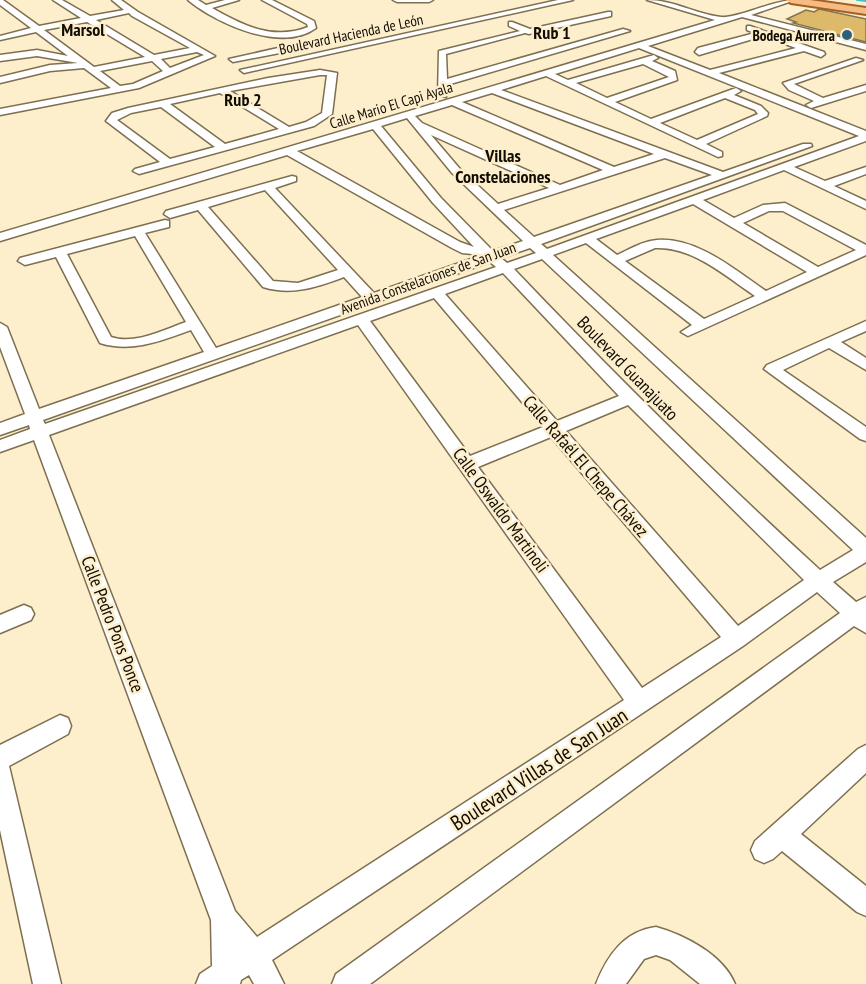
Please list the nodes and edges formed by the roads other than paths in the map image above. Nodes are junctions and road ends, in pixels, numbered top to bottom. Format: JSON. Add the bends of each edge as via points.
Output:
{"nodes":[{"id":1,"x":57,"y":0,"type":"edge"},
{"id":2,"x":116,"y":0,"type":"edge"},
{"id":3,"x":192,"y":0,"type":"edge"},
{"id":4,"x":235,"y":0,"type":"edge"},
{"id":5,"x":266,"y":0,"type":"edge"},
{"id":6,"x":397,"y":0,"type":"edge"},
{"id":7,"x":429,"y":0,"type":"edge"},
{"id":8,"x":529,"y":0,"type":"edge"},
{"id":9,"x":569,"y":0,"type":"edge"},
{"id":10,"x":651,"y":0,"type":"edge"},
{"id":11,"x":791,"y":0,"type":"edge"},
{"id":12,"x":829,"y":0,"type":"edge"},
{"id":13,"x":0,"y":1,"type":"edge"},
{"id":14,"x":555,"y":1,"type":"edge"},
{"id":15,"x":804,"y":1,"type":"edge"},
{"id":16,"x":866,"y":6,"type":"edge"},
{"id":17,"x":205,"y":7,"type":"junction"},
{"id":18,"x":130,"y":11,"type":"junction"},
{"id":19,"x":866,"y":11,"type":"edge"},
{"id":20,"x":608,"y":14,"type":"dead end"},
{"id":21,"x":742,"y":15,"type":"junction"},
{"id":22,"x":22,"y":17,"type":"junction"},
{"id":23,"x":494,"y":17,"type":"junction"},
{"id":24,"x":591,"y":18,"type":"junction"},
{"id":25,"x":11,"y":19,"type":"dead end"},
{"id":26,"x":87,"y":19,"type":"junction"},
{"id":27,"x":723,"y":20,"type":"junction"},
{"id":28,"x":408,"y":25,"type":"dead end"},
{"id":29,"x":750,"y":28,"type":"dead end"},
{"id":30,"x":387,"y":29,"type":"dead end"},
{"id":31,"x":38,"y":30,"type":"junction"},
{"id":32,"x":626,"y":32,"type":"junction"},
{"id":33,"x":363,"y":33,"type":"dead end"},
{"id":34,"x":764,"y":33,"type":"junction"},
{"id":35,"x":286,"y":36,"type":"junction"},
{"id":36,"x":0,"y":38,"type":"edge"},
{"id":37,"x":396,"y":38,"type":"junction"},
{"id":38,"x":642,"y":42,"type":"junction"},
{"id":39,"x":370,"y":43,"type":"junction"},
{"id":40,"x":866,"y":47,"type":"edge"},
{"id":41,"x":805,"y":48,"type":"junction"},
{"id":42,"x":198,"y":49,"type":"junction"},
{"id":43,"x":841,"y":53,"type":"dead end"},
{"id":44,"x":821,"y":54,"type":"dead end"},
{"id":45,"x":254,"y":55,"type":"junction"},
{"id":46,"x":664,"y":55,"type":"junction"},
{"id":47,"x":0,"y":58,"type":"edge"},
{"id":48,"x":152,"y":59,"type":"junction"},
{"id":49,"x":233,"y":59,"type":"dead end"},
{"id":50,"x":644,"y":61,"type":"junction"},
{"id":51,"x":862,"y":61,"type":"edge"},
{"id":52,"x":88,"y":65,"type":"junction"},
{"id":53,"x":267,"y":65,"type":"junction"},
{"id":54,"x":729,"y":68,"type":"junction"},
{"id":55,"x":244,"y":70,"type":"dead end"},
{"id":56,"x":168,"y":71,"type":"junction"},
{"id":57,"x":546,"y":73,"type":"junction"},
{"id":58,"x":710,"y":73,"type":"junction"},
{"id":59,"x":282,"y":78,"type":"junction"},
{"id":60,"x":0,"y":80,"type":"edge"},
{"id":61,"x":444,"y":83,"type":"junction"},
{"id":62,"x":567,"y":83,"type":"junction"},
{"id":63,"x":746,"y":87,"type":"junction"},
{"id":64,"x":866,"y":88,"type":"edge"},
{"id":65,"x":118,"y":89,"type":"junction"},
{"id":66,"x":493,"y":90,"type":"junction"},
{"id":67,"x":223,"y":91,"type":"junction"},
{"id":68,"x":443,"y":95,"type":"dead end"},
{"id":69,"x":726,"y":95,"type":"junction"},
{"id":70,"x":609,"y":101,"type":"junction"},
{"id":71,"x":822,"y":101,"type":"junction"},
{"id":72,"x":454,"y":102,"type":"junction"},
{"id":73,"x":162,"y":104,"type":"junction"},
{"id":74,"x":801,"y":109,"type":"junction"},
{"id":75,"x":0,"y":112,"type":"edge"},
{"id":76,"x":415,"y":121,"type":"junction"},
{"id":77,"x":652,"y":122,"type":"junction"},
{"id":78,"x":376,"y":126,"type":"junction"},
{"id":79,"x":287,"y":130,"type":"junction"},
{"id":80,"x":863,"y":132,"type":"edge"},
{"id":81,"x":698,"y":144,"type":"junction"},
{"id":82,"x":223,"y":148,"type":"junction"},
{"id":83,"x":290,"y":152,"type":"junction"},
{"id":84,"x":665,"y":154,"type":"junction"},
{"id":85,"x":718,"y":154,"type":"dead end"},
{"id":86,"x":168,"y":163,"type":"junction"},
{"id":87,"x":786,"y":167,"type":"junction"},
{"id":88,"x":612,"y":170,"type":"junction"},
{"id":89,"x":866,"y":170,"type":"edge"},
{"id":90,"x":139,"y":171,"type":"dead end"},
{"id":91,"x":721,"y":175,"type":"junction"},
{"id":92,"x":292,"y":179,"type":"dead end"},
{"id":93,"x":825,"y":185,"type":"junction"},
{"id":94,"x":268,"y":187,"type":"junction"},
{"id":95,"x":558,"y":188,"type":"junction"},
{"id":96,"x":693,"y":199,"type":"junction"},
{"id":97,"x":200,"y":205,"type":"junction"},
{"id":98,"x":866,"y":205,"type":"edge"},
{"id":99,"x":496,"y":209,"type":"junction"},
{"id":100,"x":734,"y":223,"type":"junction"},
{"id":101,"x":138,"y":231,"type":"junction"},
{"id":102,"x":0,"y":237,"type":"edge"},
{"id":103,"x":587,"y":238,"type":"junction"},
{"id":104,"x":538,"y":248,"type":"junction"},
{"id":105,"x":866,"y":250,"type":"edge"},
{"id":106,"x":60,"y":252,"type":"junction"},
{"id":107,"x":489,"y":255,"type":"junction"},
{"id":108,"x":616,"y":260,"type":"junction"},
{"id":109,"x":25,"y":261,"type":"dead end"},
{"id":110,"x":505,"y":268,"type":"junction"},
{"id":111,"x":347,"y":272,"type":"junction"},
{"id":112,"x":818,"y":273,"type":"junction"},
{"id":113,"x":436,"y":292,"type":"junction"},
{"id":114,"x":764,"y":296,"type":"junction"},
{"id":115,"x":372,"y":299,"type":"junction"},
{"id":116,"x":362,"y":319,"type":"junction"},
{"id":117,"x":195,"y":324,"type":"junction"},
{"id":118,"x":702,"y":325,"type":"junction"},
{"id":119,"x":866,"y":325,"type":"edge"},
{"id":120,"x":0,"y":327,"type":"edge"},
{"id":121,"x":688,"y":332,"type":"dead end"},
{"id":122,"x":831,"y":342,"type":"junction"},
{"id":123,"x":214,"y":356,"type":"junction"},
{"id":124,"x":866,"y":365,"type":"edge"},
{"id":125,"x":628,"y":399,"type":"junction"},
{"id":126,"x":37,"y":426,"type":"junction"},
{"id":127,"x":552,"y":428,"type":"junction"},
{"id":128,"x":0,"y":429,"type":"edge"},
{"id":129,"x":866,"y":435,"type":"edge"},
{"id":130,"x":0,"y":446,"type":"edge"},
{"id":131,"x":468,"y":464,"type":"junction"},
{"id":132,"x":866,"y":551,"type":"edge"},
{"id":133,"x":818,"y":581,"type":"junction"},
{"id":134,"x":24,"y":614,"type":"dead end"},
{"id":135,"x":862,"y":614,"type":"edge"},
{"id":136,"x":0,"y":624,"type":"edge"},
{"id":137,"x":736,"y":639,"type":"junction"},
{"id":138,"x":639,"y":703,"type":"junction"},
{"id":139,"x":60,"y":726,"type":"dead end"},
{"id":140,"x":866,"y":757,"type":"edge"},
{"id":141,"x":0,"y":758,"type":"edge"},
{"id":142,"x":0,"y":774,"type":"edge"},
{"id":143,"x":866,"y":903,"type":"edge"},
{"id":144,"x":225,"y":920,"type":"junction"},
{"id":145,"x":254,"y":956,"type":"junction"},
{"id":146,"x":221,"y":980,"type":"edge"},
{"id":147,"x":42,"y":982,"type":"edge"},
{"id":148,"x":270,"y":984,"type":"edge"},
{"id":149,"x":346,"y":984,"type":"edge"},
{"id":150,"x":610,"y":984,"type":"edge"},
{"id":151,"x":721,"y":984,"type":"edge"}],
"edges":[{"from":1,"to":26,"type":"street"},
{"from":2,"to":18,"type":"street"},
{"from":3,"to":17,"type":"street"},
{"from":4,"to":17,"type":"street"},
{"from":5,"to":35,"type":"street","via":[[313,26],[304,35]]},
{"from":6,"to":7,"type":"street"},
{"from":8,"to":28,"type":"street"},
{"from":9,"to":14,"type":"street","name":"Boulevard Hacienda de León"},
{"from":10,"to":27,"type":"street"},
{"from":11,"to":15,"type":"main road"},
{"from":11,"to":21,"type":"street","name":"Calle Mario El Capi Ayala"},
{"from":12,"to":16,"type":"main road"},
{"from":13,"to":22,"type":"street"},
{"from":14,"to":23,"type":"street","name":"Boulevard Hacienda de León"},
{"from":15,"to":19,"type":"main road"},
{"from":17,"to":35,"type":"street","via":[[264,35]]},
{"from":18,"to":26,"type":"street"},
{"from":18,"to":42,"type":"street"},
{"from":20,"to":24,"type":"street"},
{"from":21,"to":27,"type":"street","name":"Calle Mario El Capi Ayala"},
{"from":21,"to":40,"type":"street"},
{"from":22,"to":25,"type":"street"},
{"from":22,"to":31,"type":"street"},
{"from":23,"to":24,"type":"street","via":[[529,32]]},
{"from":23,"to":37,"type":"street","name":"Boulevard Hacienda de León"},
{"from":23,"to":61,"type":"street","via":[[521,33],[446,51],[441,56]]},
{"from":24,"to":32,"type":"street"},
{"from":26,"to":31,"type":"street"},
{"from":26,"to":48,"type":"street"},
{"from":27,"to":38,"type":"street","name":"Calle Mario El Capi Ayala"},
{"from":29,"to":34,"type":"street"},
{"from":30,"to":37,"type":"street"},
{"from":31,"to":36,"type":"street"},
{"from":31,"to":52,"type":"street"},
{"from":32,"to":38,"type":"street"},
{"from":32,"to":61,"type":"street"},
{"from":33,"to":39,"type":"street"},
{"from":34,"to":41,"type":"street"},
{"from":34,"to":54,"type":"street","via":[[699,51]]},
{"from":35,"to":45,"type":"street","via":[[301,46]]},
{"from":37,"to":39,"type":"street","name":"Boulevard Hacienda de León"},
{"from":38,"to":46,"type":"street"},
{"from":38,"to":57,"type":"street","name":"Calle Mario El Capi Ayala"},
{"from":39,"to":53,"type":"street","name":"Boulevard Hacienda de León"},
{"from":41,"to":44,"type":"street"},
{"from":41,"to":54,"type":"street"},
{"from":42,"to":48,"type":"street"},
{"from":42,"to":56,"type":"street","via":[[211,56]]},
{"from":43,"to":51,"type":"street"},
{"from":45,"to":49,"type":"street"},
{"from":45,"to":53,"type":"street"},
{"from":46,"to":50,"type":"street"},
{"from":46,"to":58,"type":"street"},
{"from":47,"to":52,"type":"street","via":[[37,52]]},
{"from":48,"to":52,"type":"street"},
{"from":48,"to":56,"type":"street"},
{"from":50,"to":62,"type":"street"},
{"from":50,"to":70,"type":"street","via":[[672,73],[674,78]]},
{"from":51,"to":71,"type":"street","via":[[788,83]]},
{"from":52,"to":60,"type":"street","via":[[50,68]]},
{"from":52,"to":65,"type":"street"},
{"from":53,"to":55,"type":"street","name":"Boulevard Hacienda de León"},
{"from":53,"to":59,"type":"street"},
{"from":54,"to":58,"type":"street"},
{"from":56,"to":65,"type":"street","via":[[143,84]]},
{"from":57,"to":62,"type":"street"},
{"from":57,"to":66,"type":"street","name":"Calle Mario El Capi Ayala"},
{"from":58,"to":63,"type":"street"},
{"from":59,"to":67,"type":"street"},
{"from":59,"to":79,"type":"street","via":[[321,71],[330,72],[332,77],[327,114],[318,121]]},
{"from":61,"to":68,"type":"street"},
{"from":62,"to":70,"type":"street"},
{"from":63,"to":69,"type":"street"},
{"from":63,"to":74,"type":"street"},
{"from":64,"to":71,"type":"street"},
{"from":65,"to":75,"type":"street"},
{"from":66,"to":72,"type":"street","name":"Calle Mario El Capi Ayala"},
{"from":66,"to":84,"type":"street"},
{"from":67,"to":73,"type":"street"},
{"from":67,"to":79,"type":"street"},
{"from":69,"to":77,"type":"street"},
{"from":69,"to":81,"type":"street","via":[[758,108],[762,116]]},
{"from":70,"to":77,"type":"street"},
{"from":71,"to":74,"type":"street"},
{"from":72,"to":76,"type":"street","name":"Calle Mario El Capi Ayala"},
{"from":72,"to":88,"type":"street"},
{"from":73,"to":82,"type":"street"},
{"from":73,"to":86,"type":"street","via":[[121,113],[111,121]]},
{"from":74,"to":80,"type":"street"},
{"from":76,"to":78,"type":"street","name":"Calle Mario El Capi Ayala"},
{"from":76,"to":95,"type":"street"},
{"from":76,"to":99,"type":"street","name":"Boulevard Guanajuato","via":[[456,171]]},
{"from":77,"to":81,"type":"street"},
{"from":78,"to":83,"type":"street","name":"Calle Mario El Capi Ayala"},
{"from":78,"to":107,"type":"street","name":"Boulevard Guanajuato"},
{"from":79,"to":82,"type":"street"},
{"from":80,"to":87,"type":"street","name":"Avenida Constelaciones de San Juan"},
{"from":80,"to":91,"type":"street","name":"Avenida Constelaciones de San Juan"},
{"from":81,"to":85,"type":"street"},
{"from":82,"to":86,"type":"street"},
{"from":83,"to":102,"type":"street","name":"Calle Mario El Capi Ayala"},
{"from":83,"to":107,"type":"street","via":[[456,245]]},
{"from":84,"to":88,"type":"street"},
{"from":84,"to":91,"type":"street"},
{"from":86,"to":90,"type":"street"},
{"from":87,"to":93,"type":"street"},
{"from":87,"to":96,"type":"street","name":"Avenida Constelaciones de San Juan"},
{"from":88,"to":95,"type":"street"},
{"from":89,"to":93,"type":"street"},
{"from":91,"to":104,"type":"street","name":"Avenida Constelaciones de San Juan"},
{"from":92,"to":94,"type":"street"},
{"from":93,"to":98,"type":"street"},
{"from":94,"to":97,"type":"street"},
{"from":94,"to":111,"type":"street"},
{"from":95,"to":99,"type":"street"},
{"from":96,"to":100,"type":"street"},
{"from":96,"to":103,"type":"street","name":"Avenida Constelaciones de San Juan"},
{"from":97,"to":101,"type":"street"},
{"from":97,"to":111,"type":"street","via":[[268,284],[293,288]]},
{"from":99,"to":104,"type":"street","name":"Boulevard Guanajuato"},
{"from":100,"to":105,"type":"street","via":[[771,207],[785,207]]},
{"from":100,"to":112,"type":"street"},
{"from":101,"to":106,"type":"street"},
{"from":101,"to":117,"type":"street"},
{"from":103,"to":104,"type":"street","name":"Avenida Constelaciones de San Juan"},
{"from":103,"to":108,"type":"street"},
{"from":104,"to":107,"type":"street","name":"Avenida Constelaciones de San Juan"},
{"from":104,"to":110,"type":"street","name":"Avenida Constelaciones de San Juan"},
{"from":104,"to":132,"type":"street","name":"Boulevard Guanajuato"},
{"from":105,"to":112,"type":"street"},
{"from":106,"to":109,"type":"street"},
{"from":106,"to":117,"type":"street","via":[[105,340],[131,343]]},
{"from":107,"to":110,"type":"street","name":"Boulevard Guanajuato"},
{"from":107,"to":115,"type":"street","name":"Avenida Constelaciones de San Juan"},
{"from":108,"to":114,"type":"street","via":[[655,244],[675,245],[696,253]]},
{"from":108,"to":118,"type":"street"},
{"from":110,"to":113,"type":"street","name":"Avenida Constelaciones de San Juan"},
{"from":110,"to":125,"type":"street","name":"Boulevard Guanajuato"},
{"from":111,"to":115,"type":"street"},
{"from":112,"to":114,"type":"street"},
{"from":113,"to":116,"type":"street","name":"Avenida Constelaciones de San Juan"},
{"from":113,"to":127,"type":"street","name":"Calle Rafaél El Chepe Chávez"},
{"from":114,"to":118,"type":"street"},
{"from":115,"to":123,"type":"street","name":"Avenida Constelaciones de San Juan"},
{"from":116,"to":126,"type":"street","name":"Avenida Constelaciones de San Juan"},
{"from":116,"to":131,"type":"street","name":"Calle Oswaldo Martinoli"},
{"from":117,"to":123,"type":"street"},
{"from":118,"to":121,"type":"street"},
{"from":119,"to":122,"type":"street"},
{"from":120,"to":126,"type":"street","name":"Calle Pedro Pons Ponce"},
{"from":122,"to":124,"type":"street"},
{"from":122,"to":129,"type":"street","via":[[772,369]]},
{"from":123,"to":126,"type":"street","name":"Avenida Constelaciones de San Juan"},
{"from":125,"to":127,"type":"street"},
{"from":125,"to":133,"type":"street","name":"Boulevard Guanajuato"},
{"from":126,"to":128,"type":"street","name":"Avenida Constelaciones de San Juan"},
{"from":126,"to":130,"type":"street","name":"Avenida Constelaciones de San Juan"},
{"from":126,"to":144,"type":"street","name":"Calle Pedro Pons Ponce"},
{"from":127,"to":131,"type":"street"},
{"from":127,"to":137,"type":"street","name":"Calle Rafaél El Chepe Chávez"},
{"from":131,"to":138,"type":"street","name":"Calle Oswaldo Martinoli"},
{"from":132,"to":133,"type":"street","name":"Boulevard Villas de San Juan"},
{"from":133,"to":135,"type":"street","name":"Boulevard Guanajuato"},
{"from":133,"to":137,"type":"street","name":"Boulevard Villas de San Juan"},
{"from":134,"to":136,"type":"street"},
{"from":135,"to":149,"type":"street"},
{"from":137,"to":138,"type":"street","name":"Boulevard Villas de San Juan"},
{"from":138,"to":145,"type":"street","name":"Boulevard Villas de San Juan"},
{"from":139,"to":141,"type":"street"},
{"from":140,"to":143,"type":"street","via":[[772,842]]},
{"from":142,"to":147,"type":"street"},
{"from":144,"to":145,"type":"street","name":"Calle Pedro Pons Ponce"},
{"from":144,"to":146,"type":"street","name":"Calle Pedro Pons Ponce"},
{"from":145,"to":146,"type":"street","name":"Boulevard Villas de San Juan"},
{"from":145,"to":148,"type":"street","name":"Calle Pedro Pons Ponce"},
{"from":150,"to":151,"type":"street","via":[[634,948],[651,941],[665,942],[690,956]]}]}
